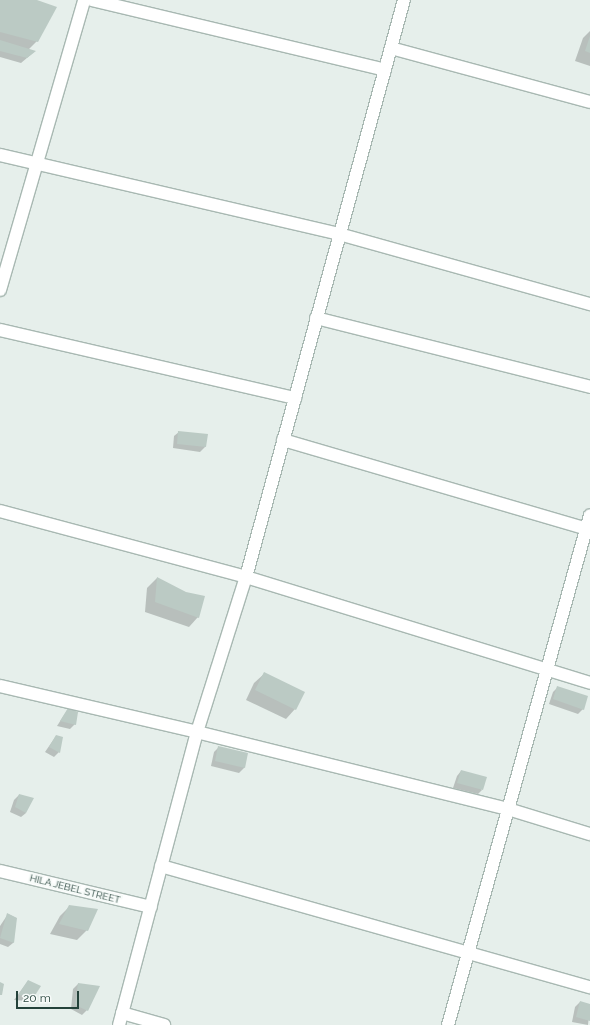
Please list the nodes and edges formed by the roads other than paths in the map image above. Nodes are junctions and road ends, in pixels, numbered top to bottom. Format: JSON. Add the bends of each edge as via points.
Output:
{"nodes":[{"id":1,"x":84,"y":0,"type":"edge"},
{"id":2,"x":92,"y":0,"type":"edge"},
{"id":3,"x":404,"y":0,"type":"edge"},
{"id":4,"x":392,"y":48,"type":"junction"},
{"id":5,"x":385,"y":70,"type":"junction"},
{"id":6,"x":590,"y":102,"type":"edge"},
{"id":7,"x":0,"y":155,"type":"edge"},
{"id":8,"x":36,"y":163,"type":"junction"},
{"id":9,"x":339,"y":234,"type":"junction"},
{"id":10,"x":0,"y":290,"type":"edge"},
{"id":11,"x":590,"y":304,"type":"edge"},
{"id":12,"x":316,"y":318,"type":"junction"},
{"id":13,"x":0,"y":330,"type":"edge"},
{"id":14,"x":590,"y":387,"type":"edge"},
{"id":15,"x":295,"y":398,"type":"junction"},
{"id":16,"x":283,"y":440,"type":"junction"},
{"id":17,"x":0,"y":511,"type":"edge"},
{"id":18,"x":590,"y":515,"type":"edge"},
{"id":19,"x":588,"y":529,"type":"edge"},
{"id":20,"x":246,"y":577,"type":"junction"},
{"id":21,"x":546,"y":671,"type":"junction"},
{"id":22,"x":590,"y":684,"type":"edge"},
{"id":23,"x":0,"y":686,"type":"edge"},
{"id":24,"x":197,"y":732,"type":"junction"},
{"id":25,"x":508,"y":809,"type":"junction"},
{"id":26,"x":590,"y":834,"type":"edge"},
{"id":27,"x":162,"y":866,"type":"junction"},
{"id":28,"x":0,"y":870,"type":"edge"},
{"id":29,"x":151,"y":907,"type":"junction"},
{"id":30,"x":468,"y":952,"type":"junction"},
{"id":31,"x":590,"y":987,"type":"edge"},
{"id":32,"x":120,"y":1019,"type":"edge"},
{"id":33,"x":164,"y":1025,"type":"edge"},
{"id":34,"x":448,"y":1025,"type":"edge"}],
"edges":[{"from":1,"to":8,"type":"street"},
{"from":2,"to":5,"type":"street"},
{"from":3,"to":4,"type":"street"},
{"from":4,"to":5,"type":"street"},
{"from":4,"to":6,"type":"street"},
{"from":5,"to":9,"type":"street"},
{"from":7,"to":8,"type":"street"},
{"from":8,"to":9,"type":"street"},
{"from":8,"to":10,"type":"street"},
{"from":9,"to":11,"type":"street"},
{"from":9,"to":12,"type":"street"},
{"from":12,"to":14,"type":"street"},
{"from":12,"to":15,"type":"street"},
{"from":13,"to":15,"type":"street"},
{"from":15,"to":16,"type":"street"},
{"from":16,"to":19,"type":"street"},
{"from":16,"to":20,"type":"street"},
{"from":17,"to":20,"type":"street"},
{"from":18,"to":19,"type":"street"},
{"from":19,"to":21,"type":"street"},
{"from":20,"to":21,"type":"street"},
{"from":20,"to":24,"type":"street"},
{"from":21,"to":22,"type":"street"},
{"from":21,"to":25,"type":"street"},
{"from":23,"to":24,"type":"street"},
{"from":24,"to":25,"type":"street"},
{"from":24,"to":27,"type":"street"},
{"from":25,"to":26,"type":"street"},
{"from":25,"to":30,"type":"street"},
{"from":27,"to":29,"type":"street"},
{"from":27,"to":30,"type":"street"},
{"from":28,"to":29,"type":"street","name":"HILA JEBEL STREET"},
{"from":29,"to":32,"type":"street"},
{"from":30,"to":31,"type":"street"},
{"from":30,"to":34,"type":"street"},
{"from":32,"to":33,"type":"street"}]}
